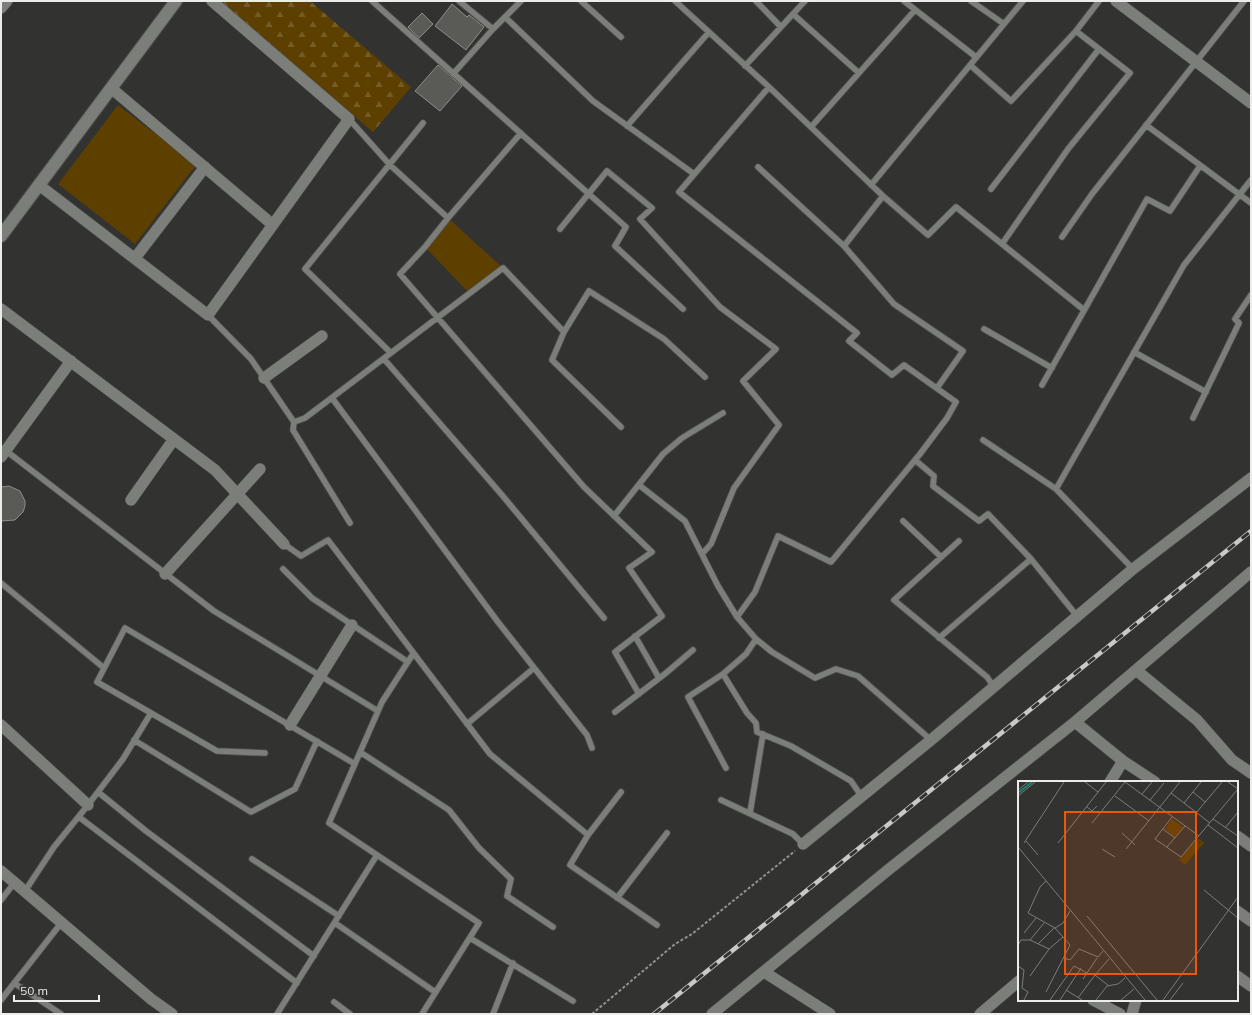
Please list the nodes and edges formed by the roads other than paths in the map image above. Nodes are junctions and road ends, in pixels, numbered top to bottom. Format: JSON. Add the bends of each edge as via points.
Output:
{"nodes":[{"id":1,"x":6,"y":1,"type":"edge"},
{"id":2,"x":176,"y":1,"type":"edge"},
{"id":3,"x":212,"y":1,"type":"edge"},
{"id":4,"x":372,"y":1,"type":"edge"},
{"id":5,"x":459,"y":1,"type":"edge"},
{"id":6,"x":521,"y":1,"type":"edge"},
{"id":7,"x":581,"y":1,"type":"edge"},
{"id":8,"x":675,"y":1,"type":"edge"},
{"id":9,"x":756,"y":1,"type":"edge"},
{"id":10,"x":805,"y":1,"type":"edge"},
{"id":11,"x":904,"y":1,"type":"edge"},
{"id":12,"x":971,"y":1,"type":"edge"},
{"id":13,"x":1023,"y":1,"type":"edge"},
{"id":14,"x":1099,"y":1,"type":"edge"},
{"id":15,"x":1116,"y":1,"type":"edge"},
{"id":16,"x":1244,"y":1,"type":"edge"},
{"id":17,"x":1,"y":8,"type":"edge"},
{"id":18,"x":915,"y":10,"type":"junction"},
{"id":19,"x":793,"y":14,"type":"junction"},
{"id":20,"x":505,"y":17,"type":"junction"},
{"id":21,"x":1004,"y":24,"type":"junction"},
{"id":22,"x":781,"y":27,"type":"junction"},
{"id":23,"x":493,"y":29,"type":"junction"},
{"id":24,"x":1076,"y":31,"type":"junction"},
{"id":25,"x":709,"y":32,"type":"junction"},
{"id":26,"x":621,"y":37,"type":"dead end"},
{"id":27,"x":1099,"y":49,"type":"junction"},
{"id":28,"x":976,"y":57,"type":"junction"},
{"id":29,"x":1196,"y":62,"type":"junction"},
{"id":30,"x":970,"y":65,"type":"junction"},
{"id":31,"x":745,"y":66,"type":"junction"},
{"id":32,"x":859,"y":73,"type":"junction"},
{"id":33,"x":453,"y":74,"type":"junction"},
{"id":34,"x":769,"y":87,"type":"junction"},
{"id":35,"x":112,"y":88,"type":"junction"},
{"id":36,"x":1251,"y":103,"type":"edge"},
{"id":37,"x":349,"y":119,"type":"junction"},
{"id":38,"x":424,"y":123,"type":"dead end"},
{"id":39,"x":1146,"y":125,"type":"junction"},
{"id":40,"x":627,"y":126,"type":"junction"},
{"id":41,"x":811,"y":127,"type":"junction"},
{"id":42,"x":520,"y":133,"type":"junction"},
{"id":43,"x":390,"y":165,"type":"junction"},
{"id":44,"x":1200,"y":166,"type":"junction"},
{"id":45,"x":205,"y":167,"type":"junction"},
{"id":46,"x":758,"y":167,"type":"dead end"},
{"id":47,"x":694,"y":174,"type":"junction"},
{"id":48,"x":1251,"y":180,"type":"edge"},
{"id":49,"x":39,"y":185,"type":"junction"},
{"id":50,"x":871,"y":185,"type":"junction"},
{"id":51,"x":991,"y":189,"type":"dead end"},
{"id":52,"x":589,"y":194,"type":"junction"},
{"id":53,"x":1240,"y":194,"type":"junction"},
{"id":54,"x":883,"y":196,"type":"junction"},
{"id":55,"x":1251,"y":203,"type":"edge"},
{"id":56,"x":448,"y":218,"type":"junction"},
{"id":57,"x":273,"y":225,"type":"junction"},
{"id":58,"x":560,"y":230,"type":"dead end"},
{"id":59,"x":1,"y":236,"type":"edge"},
{"id":60,"x":1062,"y":237,"type":"dead end"},
{"id":61,"x":1002,"y":244,"type":"junction"},
{"id":62,"x":844,"y":246,"type":"junction"},
{"id":63,"x":135,"y":258,"type":"junction"},
{"id":64,"x":1251,"y":295,"type":"edge"},
{"id":65,"x":1,"y":309,"type":"edge"},
{"id":66,"x":683,"y":309,"type":"dead end"},
{"id":67,"x":1084,"y":310,"type":"junction"},
{"id":68,"x":208,"y":315,"type":"junction"},
{"id":69,"x":437,"y":318,"type":"junction"},
{"id":70,"x":984,"y":329,"type":"dead end"},
{"id":71,"x":564,"y":332,"type":"junction"},
{"id":72,"x":322,"y":336,"type":"dead end"},
{"id":73,"x":1134,"y":352,"type":"junction"},
{"id":74,"x":391,"y":353,"type":"junction"},
{"id":75,"x":384,"y":358,"type":"junction"},
{"id":76,"x":71,"y":361,"type":"junction"},
{"id":77,"x":1052,"y":368,"type":"junction"},
{"id":78,"x":705,"y":377,"type":"dead end"},
{"id":79,"x":264,"y":378,"type":"junction"},
{"id":80,"x":1042,"y":385,"type":"dead end"},
{"id":81,"x":937,"y":388,"type":"junction"},
{"id":82,"x":1206,"y":392,"type":"junction"},
{"id":83,"x":332,"y":398,"type":"junction"},
{"id":84,"x":723,"y":413,"type":"dead end"},
{"id":85,"x":1193,"y":418,"type":"dead end"},
{"id":86,"x":294,"y":422,"type":"junction"},
{"id":87,"x":621,"y":427,"type":"dead end"},
{"id":88,"x":174,"y":439,"type":"junction"},
{"id":89,"x":982,"y":440,"type":"dead end"},
{"id":90,"x":3,"y":454,"type":"edge"},
{"id":91,"x":915,"y":460,"type":"junction"},
{"id":92,"x":260,"y":469,"type":"dead end"},
{"id":93,"x":1251,"y":478,"type":"edge"},
{"id":94,"x":639,"y":485,"type":"junction"},
{"id":95,"x":1056,"y":489,"type":"junction"},
{"id":96,"x":237,"y":494,"type":"junction"},
{"id":97,"x":131,"y":500,"type":"dead end"},
{"id":98,"x":614,"y":516,"type":"junction"},
{"id":99,"x":903,"y":521,"type":"dead end"},
{"id":100,"x":350,"y":523,"type":"dead end"},
{"id":101,"x":959,"y":541,"type":"dead end"},
{"id":102,"x":284,"y":544,"type":"joint"},
{"id":103,"x":702,"y":554,"type":"junction"},
{"id":104,"x":941,"y":557,"type":"junction"},
{"id":105,"x":1031,"y":559,"type":"junction"},
{"id":106,"x":283,"y":569,"type":"dead end"},
{"id":107,"x":1132,"y":569,"type":"junction"},
{"id":108,"x":1251,"y":572,"type":"edge"},
{"id":109,"x":165,"y":574,"type":"junction"},
{"id":110,"x":1,"y":583,"type":"edge"},
{"id":111,"x":1077,"y":616,"type":"junction"},
{"id":112,"x":737,"y":617,"type":"junction"},
{"id":113,"x":604,"y":618,"type":"dead end"},
{"id":114,"x":352,"y":625,"type":"junction"},
{"id":115,"x":635,"y":636,"type":"junction"},
{"id":116,"x":939,"y":638,"type":"junction"},
{"id":117,"x":756,"y":639,"type":"junction"},
{"id":118,"x":693,"y":650,"type":"dead end"},
{"id":119,"x":413,"y":654,"type":"junction"},
{"id":120,"x":408,"y":662,"type":"junction"},
{"id":121,"x":104,"y":668,"type":"junction"},
{"id":122,"x":534,"y":668,"type":"junction"},
{"id":123,"x":1136,"y":670,"type":"junction"},
{"id":124,"x":723,"y":674,"type":"junction"},
{"id":125,"x":321,"y":676,"type":"junction"},
{"id":126,"x":660,"y":678,"type":"junction"},
{"id":127,"x":994,"y":687,"type":"junction"},
{"id":128,"x":639,"y":694,"type":"junction"},
{"id":129,"x":378,"y":711,"type":"junction"},
{"id":130,"x":615,"y":712,"type":"dead end"},
{"id":131,"x":150,"y":713,"type":"junction"},
{"id":132,"x":1075,"y":722,"type":"junction"},
{"id":133,"x":467,"y":724,"type":"junction"},
{"id":134,"x":1,"y":725,"type":"edge"},
{"id":135,"x":290,"y":725,"type":"junction"},
{"id":136,"x":762,"y":734,"type":"junction"},
{"id":137,"x":134,"y":740,"type":"junction"},
{"id":138,"x":931,"y":740,"type":"junction"},
{"id":139,"x":317,"y":741,"type":"junction"},
{"id":140,"x":592,"y":748,"type":"dead end"},
{"id":141,"x":360,"y":752,"type":"junction"},
{"id":142,"x":265,"y":753,"type":"dead end"},
{"id":143,"x":1123,"y":761,"type":"junction"},
{"id":144,"x":355,"y":764,"type":"junction"},
{"id":145,"x":726,"y":768,"type":"dead end"},
{"id":146,"x":1251,"y":773,"type":"edge"},
{"id":147,"x":1111,"y":781,"type":"edge"},
{"id":148,"x":1153,"y":781,"type":"edge"},
{"id":149,"x":98,"y":792,"type":"junction"},
{"id":150,"x":621,"y":792,"type":"dead end"},
{"id":151,"x":862,"y":797,"type":"junction"},
{"id":152,"x":721,"y":800,"type":"dead end"},
{"id":153,"x":88,"y":806,"type":"junction"},
{"id":154,"x":750,"y":813,"type":"junction"},
{"id":155,"x":79,"y":817,"type":"junction"},
{"id":156,"x":667,"y":833,"type":"dead end"},
{"id":157,"x":588,"y":835,"type":"junction"},
{"id":158,"x":803,"y":844,"type":"joint"},
{"id":159,"x":377,"y":855,"type":"junction"},
{"id":160,"x":252,"y":859,"type":"dead end"},
{"id":161,"x":1,"y":871,"type":"edge"},
{"id":162,"x":15,"y":882,"type":"junction"},
{"id":163,"x":25,"y":891,"type":"junction"},
{"id":164,"x":617,"y":898,"type":"junction"},
{"id":165,"x":1,"y":900,"type":"edge"},
{"id":166,"x":1238,"y":912,"type":"edge"},
{"id":167,"x":339,"y":916,"type":"junction"},
{"id":168,"x":1251,"y":921,"type":"edge"},
{"id":169,"x":62,"y":922,"type":"junction"},
{"id":170,"x":335,"y":923,"type":"junction"},
{"id":171,"x":657,"y":925,"type":"dead end"},
{"id":172,"x":553,"y":927,"type":"dead end"},
{"id":173,"x":470,"y":938,"type":"junction"},
{"id":174,"x":314,"y":956,"type":"junction"},
{"id":175,"x":513,"y":963,"type":"junction"},
{"id":176,"x":764,"y":972,"type":"junction"},
{"id":177,"x":1238,"y":977,"type":"edge"},
{"id":178,"x":1018,"y":982,"type":"edge"},
{"id":179,"x":14,"y":983,"type":"junction"},
{"id":180,"x":297,"y":983,"type":"junction"},
{"id":181,"x":1251,"y":986,"type":"edge"},
{"id":182,"x":435,"y":992,"type":"junction"},
{"id":183,"x":1,"y":1000,"type":"edge"},
{"id":184,"x":574,"y":1001,"type":"dead end"},
{"id":185,"x":1095,"y":1001,"type":"edge"},
{"id":186,"x":1136,"y":1001,"type":"edge"},
{"id":187,"x":334,"y":1002,"type":"dead end"},
{"id":188,"x":61,"y":1014,"type":"edge"},
{"id":189,"x":172,"y":1014,"type":"edge"},
{"id":190,"x":278,"y":1014,"type":"edge"},
{"id":191,"x":350,"y":1014,"type":"edge"},
{"id":192,"x":422,"y":1014,"type":"edge"},
{"id":193,"x":493,"y":1014,"type":"edge"},
{"id":194,"x":712,"y":1014,"type":"edge"},
{"id":195,"x":830,"y":1014,"type":"edge"},
{"id":196,"x":980,"y":1014,"type":"edge"},
{"id":197,"x":1120,"y":1014,"type":"edge"},
{"id":198,"x":1132,"y":1014,"type":"edge"}],
"edges":[{"from":1,"to":17,"type":"street"},
{"from":2,"to":35,"type":"street"},
{"from":3,"to":37,"type":"street"},
{"from":4,"to":33,"type":"lane"},
{"from":5,"to":23,"type":"lane"},
{"from":6,"to":20,"type":"lane"},
{"from":7,"to":26,"type":"lane"},
{"from":8,"to":25,"type":"lane"},
{"from":9,"to":22,"type":"lane"},
{"from":10,"to":19,"type":"lane"},
{"from":11,"to":18,"type":"lane"},
{"from":12,"to":21,"type":"lane"},
{"from":13,"to":21,"type":"lane"},
{"from":14,"to":24,"type":"lane"},
{"from":15,"to":29,"type":"street"},
{"from":16,"to":29,"type":"lane"},
{"from":18,"to":28,"type":"lane"},
{"from":18,"to":32,"type":"lane"},
{"from":19,"to":22,"type":"lane"},
{"from":19,"to":32,"type":"lane"},
{"from":20,"to":23,"type":"lane"},
{"from":20,"to":40,"type":"lane","via":[[593,101]]},
{"from":21,"to":28,"type":"lane"},
{"from":22,"to":31,"type":"lane"},
{"from":23,"to":33,"type":"lane"},
{"from":24,"to":27,"type":"lane"},
{"from":24,"to":30,"type":"lane","via":[[1011,101]]},
{"from":25,"to":31,"type":"lane"},
{"from":25,"to":40,"type":"lane"},
{"from":27,"to":51,"type":"lane"},
{"from":27,"to":61,"type":"lane","via":[[1130,73],[1068,149]]},
{"from":28,"to":30,"type":"lane"},
{"from":29,"to":36,"type":"street"},
{"from":29,"to":39,"type":"lane"},
{"from":30,"to":50,"type":"lane"},
{"from":31,"to":34,"type":"lane"},
{"from":32,"to":41,"type":"lane"},
{"from":33,"to":42,"type":"lane"},
{"from":34,"to":41,"type":"lane"},
{"from":34,"to":47,"type":"lane"},
{"from":35,"to":45,"type":"street"},
{"from":35,"to":49,"type":"street"},
{"from":37,"to":43,"type":"lane"},
{"from":37,"to":57,"type":"street"},
{"from":38,"to":43,"type":"lane"},
{"from":39,"to":44,"type":"lane"},
{"from":39,"to":60,"type":"lane"},
{"from":40,"to":47,"type":"lane"},
{"from":41,"to":50,"type":"lane"},
{"from":42,"to":52,"type":"lane"},
{"from":42,"to":56,"type":"lane"},
{"from":43,"to":56,"type":"lane"},
{"from":43,"to":74,"type":"lane","via":[[305,269]]},
{"from":44,"to":53,"type":"lane"},
{"from":44,"to":67,"type":"lane","via":[[1170,211],[1147,199]]},
{"from":45,"to":57,"type":"street"},
{"from":45,"to":63,"type":"street"},
{"from":46,"to":62,"type":"lane"},
{"from":47,"to":81,"type":"lane","via":[[679,192],[857,333],[849,342],[892,375],[904,365]]},
{"from":48,"to":53,"type":"lane"},
{"from":49,"to":59,"type":"street"},
{"from":49,"to":63,"type":"street"},
{"from":50,"to":54,"type":"lane"},
{"from":52,"to":58,"type":"lane"},
{"from":52,"to":66,"type":"lane","via":[[626,227],[615,246]]},
{"from":52,"to":103,"type":"lane","via":[[607,171],[652,208],[640,219],[720,307],[776,349],[743,381],[779,425],[734,488],[711,544]]},
{"from":53,"to":55,"type":"lane"},
{"from":53,"to":73,"type":"lane","via":[[1184,265]]},
{"from":54,"to":61,"type":"lane","via":[[928,235],[956,207]]},
{"from":54,"to":62,"type":"lane"},
{"from":56,"to":69,"type":"lane","via":[[400,274]]},
{"from":57,"to":68,"type":"street"},
{"from":61,"to":67,"type":"lane"},
{"from":62,"to":81,"type":"lane","via":[[894,304],[963,351]]},
{"from":63,"to":68,"type":"street"},
{"from":64,"to":82,"type":"lane","via":[[1235,319],[1239,323]]},
{"from":65,"to":76,"type":"street"},
{"from":67,"to":77,"type":"lane"},
{"from":68,"to":79,"type":"lane","via":[[251,359]]},
{"from":69,"to":71,"type":"lane","via":[[503,268]]},
{"from":69,"to":74,"type":"lane"},
{"from":69,"to":98,"type":"lane","via":[[584,487]]},
{"from":70,"to":77,"type":"lane"},
{"from":71,"to":78,"type":"lane","via":[[589,291],[664,339]]},
{"from":71,"to":87,"type":"lane","via":[[552,360]]},
{"from":72,"to":79,"type":"street"},
{"from":73,"to":82,"type":"lane"},
{"from":73,"to":95,"type":"lane"},
{"from":74,"to":75,"type":"lane"},
{"from":75,"to":83,"type":"lane"},
{"from":75,"to":113,"type":"lane"},
{"from":76,"to":88,"type":"street"},
{"from":76,"to":90,"type":"street"},
{"from":77,"to":80,"type":"lane"},
{"from":79,"to":86,"type":"lane"},
{"from":81,"to":91,"type":"lane","via":[[956,402]]},
{"from":82,"to":85,"type":"lane"},
{"from":83,"to":86,"type":"lane","via":[[305,418]]},
{"from":83,"to":122,"type":"lane"},
{"from":84,"to":94,"type":"lane","via":[[682,438],[663,454]]},
{"from":86,"to":100,"type":"lane","via":[[293,430]]},
{"from":88,"to":96,"type":"street","via":[[215,470]]},
{"from":88,"to":97,"type":"street"},
{"from":89,"to":95,"type":"lane"},
{"from":90,"to":109,"type":"lane"},
{"from":91,"to":105,"type":"lane","via":[[934,476],[933,486],[979,521],[988,514]]},
{"from":91,"to":112,"type":"lane","via":[[831,562],[778,536],[755,592]]},
{"from":92,"to":96,"type":"street"},
{"from":93,"to":107,"type":"street"},
{"from":94,"to":98,"type":"lane"},
{"from":94,"to":103,"type":"lane","via":[[685,521]]},
{"from":95,"to":107,"type":"lane"},
{"from":96,"to":102,"type":"street"},
{"from":96,"to":109,"type":"street"},
{"from":98,"to":115,"type":"lane","via":[[652,552],[629,568],[662,616]]},
{"from":99,"to":104,"type":"lane"},
{"from":101,"to":104,"type":"lane"},
{"from":102,"to":119,"type":"lane","via":[[300,556],[328,540]]},
{"from":103,"to":112,"type":"lane"},
{"from":104,"to":116,"type":"lane","via":[[894,600]]},
{"from":105,"to":111,"type":"lane"},
{"from":105,"to":116,"type":"lane"},
{"from":106,"to":114,"type":"lane","via":[[312,598]]},
{"from":107,"to":111,"type":"street"},
{"from":108,"to":123,"type":"street"},
{"from":109,"to":125,"type":"lane","via":[[214,611]]},
{"from":110,"to":121,"type":"lane"},
{"from":111,"to":127,"type":"street"},
{"from":112,"to":117,"type":"lane"},
{"from":114,"to":120,"type":"lane"},
{"from":114,"to":125,"type":"street"},
{"from":115,"to":126,"type":"lane"},
{"from":115,"to":128,"type":"lane","via":[[615,652]]},
{"from":116,"to":127,"type":"lane","via":[[987,677]]},
{"from":117,"to":124,"type":"lane","via":[[746,654]]},
{"from":117,"to":138,"type":"lane","via":[[814,678],[836,669],[858,676]]},
{"from":118,"to":126,"type":"lane"},
{"from":119,"to":120,"type":"lane"},
{"from":119,"to":133,"type":"lane"},
{"from":120,"to":129,"type":"lane"},
{"from":121,"to":131,"type":"lane","via":[[97,682]]},
{"from":121,"to":135,"type":"lane","via":[[125,628]]},
{"from":122,"to":133,"type":"lane"},
{"from":122,"to":140,"type":"lane","via":[[587,735]]},
{"from":123,"to":132,"type":"street"},
{"from":123,"to":146,"type":"street","via":[[1197,720],[1232,760]]},
{"from":124,"to":136,"type":"lane","via":[[756,723],[757,732]]},
{"from":124,"to":145,"type":"lane","via":[[688,697]]},
{"from":125,"to":129,"type":"lane"},
{"from":125,"to":135,"type":"street"},
{"from":126,"to":128,"type":"lane"},
{"from":127,"to":138,"type":"street"},
{"from":128,"to":130,"type":"lane"},
{"from":129,"to":141,"type":"lane"},
{"from":131,"to":137,"type":"lane"},
{"from":131,"to":142,"type":"lane","via":[[217,751]]},
{"from":132,"to":143,"type":"street"},
{"from":132,"to":176,"type":"street"},
{"from":133,"to":157,"type":"lane","via":[[490,754]]},
{"from":134,"to":153,"type":"street"},
{"from":135,"to":139,"type":"lane"},
{"from":136,"to":151,"type":"lane","via":[[791,746],[851,781]]},
{"from":136,"to":154,"type":"lane"},
{"from":137,"to":139,"type":"lane","via":[[251,812],[295,789]]},
{"from":137,"to":149,"type":"lane"},
{"from":138,"to":151,"type":"street"},
{"from":139,"to":144,"type":"lane"},
{"from":141,"to":144,"type":"lane"},
{"from":141,"to":172,"type":"lane","via":[[449,810],[479,848],[511,879],[507,896]]},
{"from":143,"to":147,"type":"street"},
{"from":143,"to":148,"type":"street"},
{"from":144,"to":159,"type":"lane","via":[[329,823]]},
{"from":149,"to":153,"type":"lane"},
{"from":149,"to":174,"type":"lane","via":[[146,831]]},
{"from":150,"to":157,"type":"lane"},
{"from":151,"to":158,"type":"street"},
{"from":152,"to":154,"type":"lane"},
{"from":153,"to":155,"type":"lane"},
{"from":154,"to":158,"type":"lane","via":[[793,834]]},
{"from":155,"to":163,"type":"lane","via":[[54,847]]},
{"from":155,"to":180,"type":"lane"},
{"from":156,"to":164,"type":"lane"},
{"from":157,"to":164,"type":"lane","via":[[570,865]]},
{"from":159,"to":167,"type":"lane"},
{"from":159,"to":173,"type":"lane","via":[[479,923]]},
{"from":160,"to":167,"type":"lane"},
{"from":161,"to":162,"type":"street"},
{"from":162,"to":163,"type":"street"},
{"from":162,"to":165,"type":"lane"},
{"from":163,"to":169,"type":"street"},
{"from":164,"to":171,"type":"lane"},
{"from":166,"to":168,"type":"street"},
{"from":167,"to":170,"type":"lane"},
{"from":169,"to":179,"type":"lane"},
{"from":169,"to":189,"type":"street"},
{"from":170,"to":174,"type":"lane"},
{"from":170,"to":182,"type":"lane"},
{"from":173,"to":175,"type":"lane"},
{"from":173,"to":182,"type":"lane"},
{"from":174,"to":180,"type":"lane"},
{"from":175,"to":184,"type":"lane"},
{"from":175,"to":193,"type":"lane"},
{"from":176,"to":194,"type":"street"},
{"from":176,"to":195,"type":"street"},
{"from":177,"to":181,"type":"street"},
{"from":178,"to":196,"type":"street"},
{"from":179,"to":183,"type":"lane"},
{"from":179,"to":188,"type":"lane"},
{"from":180,"to":190,"type":"lane"},
{"from":182,"to":192,"type":"lane"},
{"from":185,"to":197,"type":"street"},
{"from":186,"to":198,"type":"street"},
{"from":187,"to":191,"type":"lane"}]}
